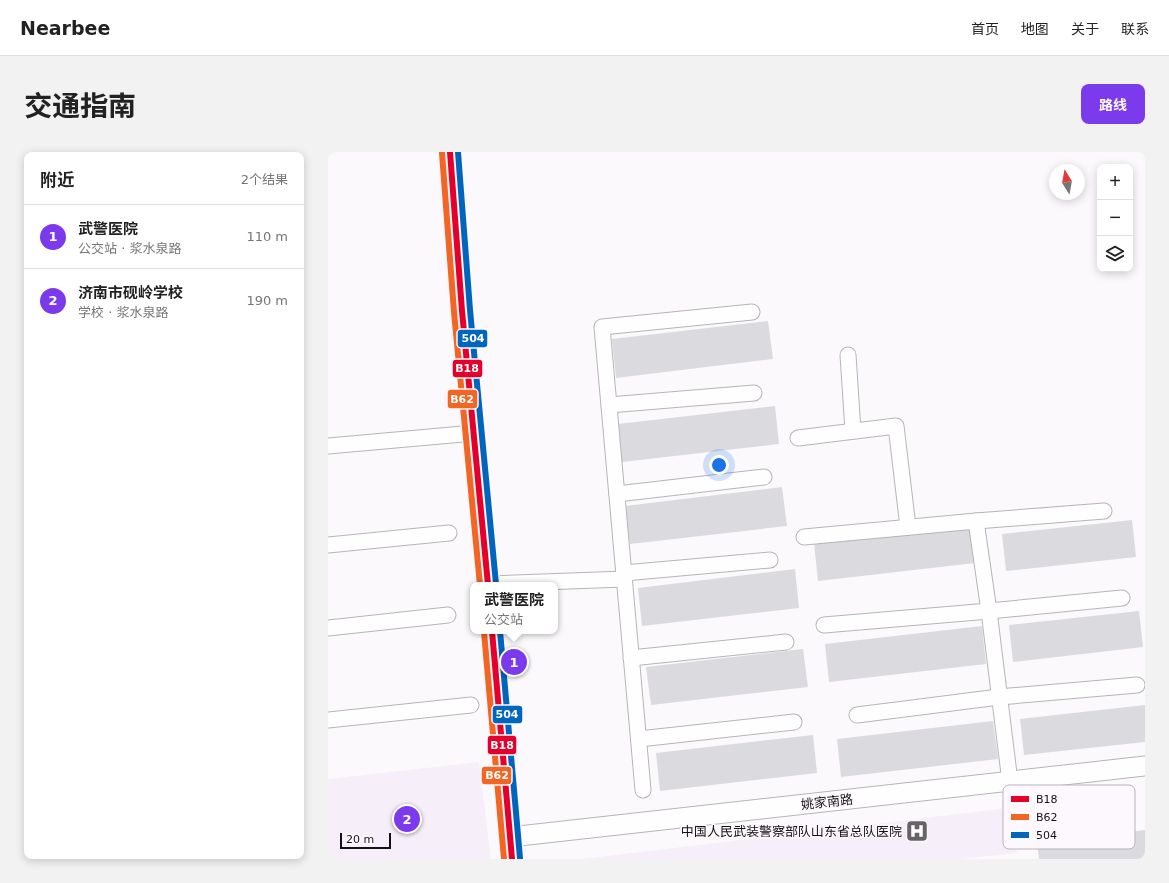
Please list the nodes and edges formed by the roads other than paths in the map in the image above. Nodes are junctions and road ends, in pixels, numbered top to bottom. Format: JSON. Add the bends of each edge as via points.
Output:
{"nodes":[{"id":1,"x":450,"y":152,"type":"edge"},
{"id":2,"x":752,"y":312,"type":"dead end"},
{"id":3,"x":848,"y":355,"type":"dead end"},
{"id":4,"x":754,"y":393,"type":"dead end"},
{"id":5,"x":609,"y":405,"type":"junction"},
{"id":6,"x":853,"y":431,"type":"junction"},
{"id":7,"x":474,"y":433,"type":"junction"},
{"id":8,"x":798,"y":438,"type":"dead end"},
{"id":9,"x":328,"y":446,"type":"edge"},
{"id":10,"x":764,"y":477,"type":"dead end"},
{"id":11,"x":617,"y":494,"type":"junction"},
{"id":12,"x":1104,"y":511,"type":"dead end"},
{"id":13,"x":976,"y":521,"type":"junction"},
{"id":14,"x":908,"y":527,"type":"junction"},
{"id":15,"x":449,"y":533,"type":"dead end"},
{"id":16,"x":804,"y":537,"type":"dead end"},
{"id":17,"x":328,"y":545,"type":"edge"},
{"id":18,"x":770,"y":560,"type":"dead end"},
{"id":19,"x":624,"y":576,"type":"junction"},
{"id":20,"x":488,"y":582,"type":"edge"},
{"id":21,"x":533,"y":582,"type":"edge"},
{"id":22,"x":1122,"y":598,"type":"dead end"},
{"id":23,"x":989,"y":611,"type":"junction"},
{"id":24,"x":448,"y":615,"type":"dead end"},
{"id":25,"x":824,"y":625,"type":"dead end"},
{"id":26,"x":328,"y":628,"type":"edge"},
{"id":27,"x":492,"y":634,"type":"edge"},
{"id":28,"x":786,"y":642,"type":"dead end"},
{"id":29,"x":632,"y":658,"type":"junction"},
{"id":30,"x":1137,"y":685,"type":"dead end"},
{"id":31,"x":999,"y":697,"type":"junction"},
{"id":32,"x":471,"y":705,"type":"dead end"},
{"id":33,"x":857,"y":715,"type":"dead end"},
{"id":34,"x":328,"y":720,"type":"edge"},
{"id":35,"x":794,"y":722,"type":"dead end"},
{"id":36,"x":639,"y":740,"type":"junction"},
{"id":37,"x":1145,"y":766,"type":"edge"},
{"id":38,"x":1010,"y":782,"type":"junction"},
{"id":39,"x":643,"y":790,"type":"dead end"},
{"id":40,"x":510,"y":837,"type":"junction"},
{"id":41,"x":512,"y":859,"type":"edge"}],
"edges":[{"from":1,"to":7,"type":"main road"},
{"from":2,"to":5,"type":"street","via":[[602,327]]},
{"from":3,"to":6,"type":"street"},
{"from":4,"to":5,"type":"street"},
{"from":5,"to":11,"type":"street"},
{"from":6,"to":8,"type":"street"},
{"from":6,"to":14,"type":"street","via":[[896,426]]},
{"from":7,"to":9,"type":"street"},
{"from":7,"to":20,"type":"main road"},
{"from":10,"to":11,"type":"street"},
{"from":11,"to":19,"type":"street"},
{"from":12,"to":13,"type":"street"},
{"from":13,"to":14,"type":"street"},
{"from":13,"to":23,"type":"street"},
{"from":14,"to":16,"type":"street"},
{"from":15,"to":17,"type":"street"},
{"from":18,"to":19,"type":"street"},
{"from":19,"to":21,"type":"street"},
{"from":19,"to":29,"type":"street"},
{"from":22,"to":23,"type":"street"},
{"from":23,"to":25,"type":"street"},
{"from":23,"to":31,"type":"street"},
{"from":24,"to":26,"type":"street"},
{"from":27,"to":40,"type":"main road"},
{"from":28,"to":29,"type":"street"},
{"from":29,"to":36,"type":"street"},
{"from":30,"to":31,"type":"street"},
{"from":31,"to":33,"type":"street"},
{"from":31,"to":38,"type":"street"},
{"from":32,"to":34,"type":"street"},
{"from":35,"to":36,"type":"street"},
{"from":36,"to":39,"type":"street"},
{"from":37,"to":38,"type":"street","name":"姚家南路"},
{"from":38,"to":40,"type":"street","name":"姚家南路"},
{"from":40,"to":41,"type":"main road"}]}
